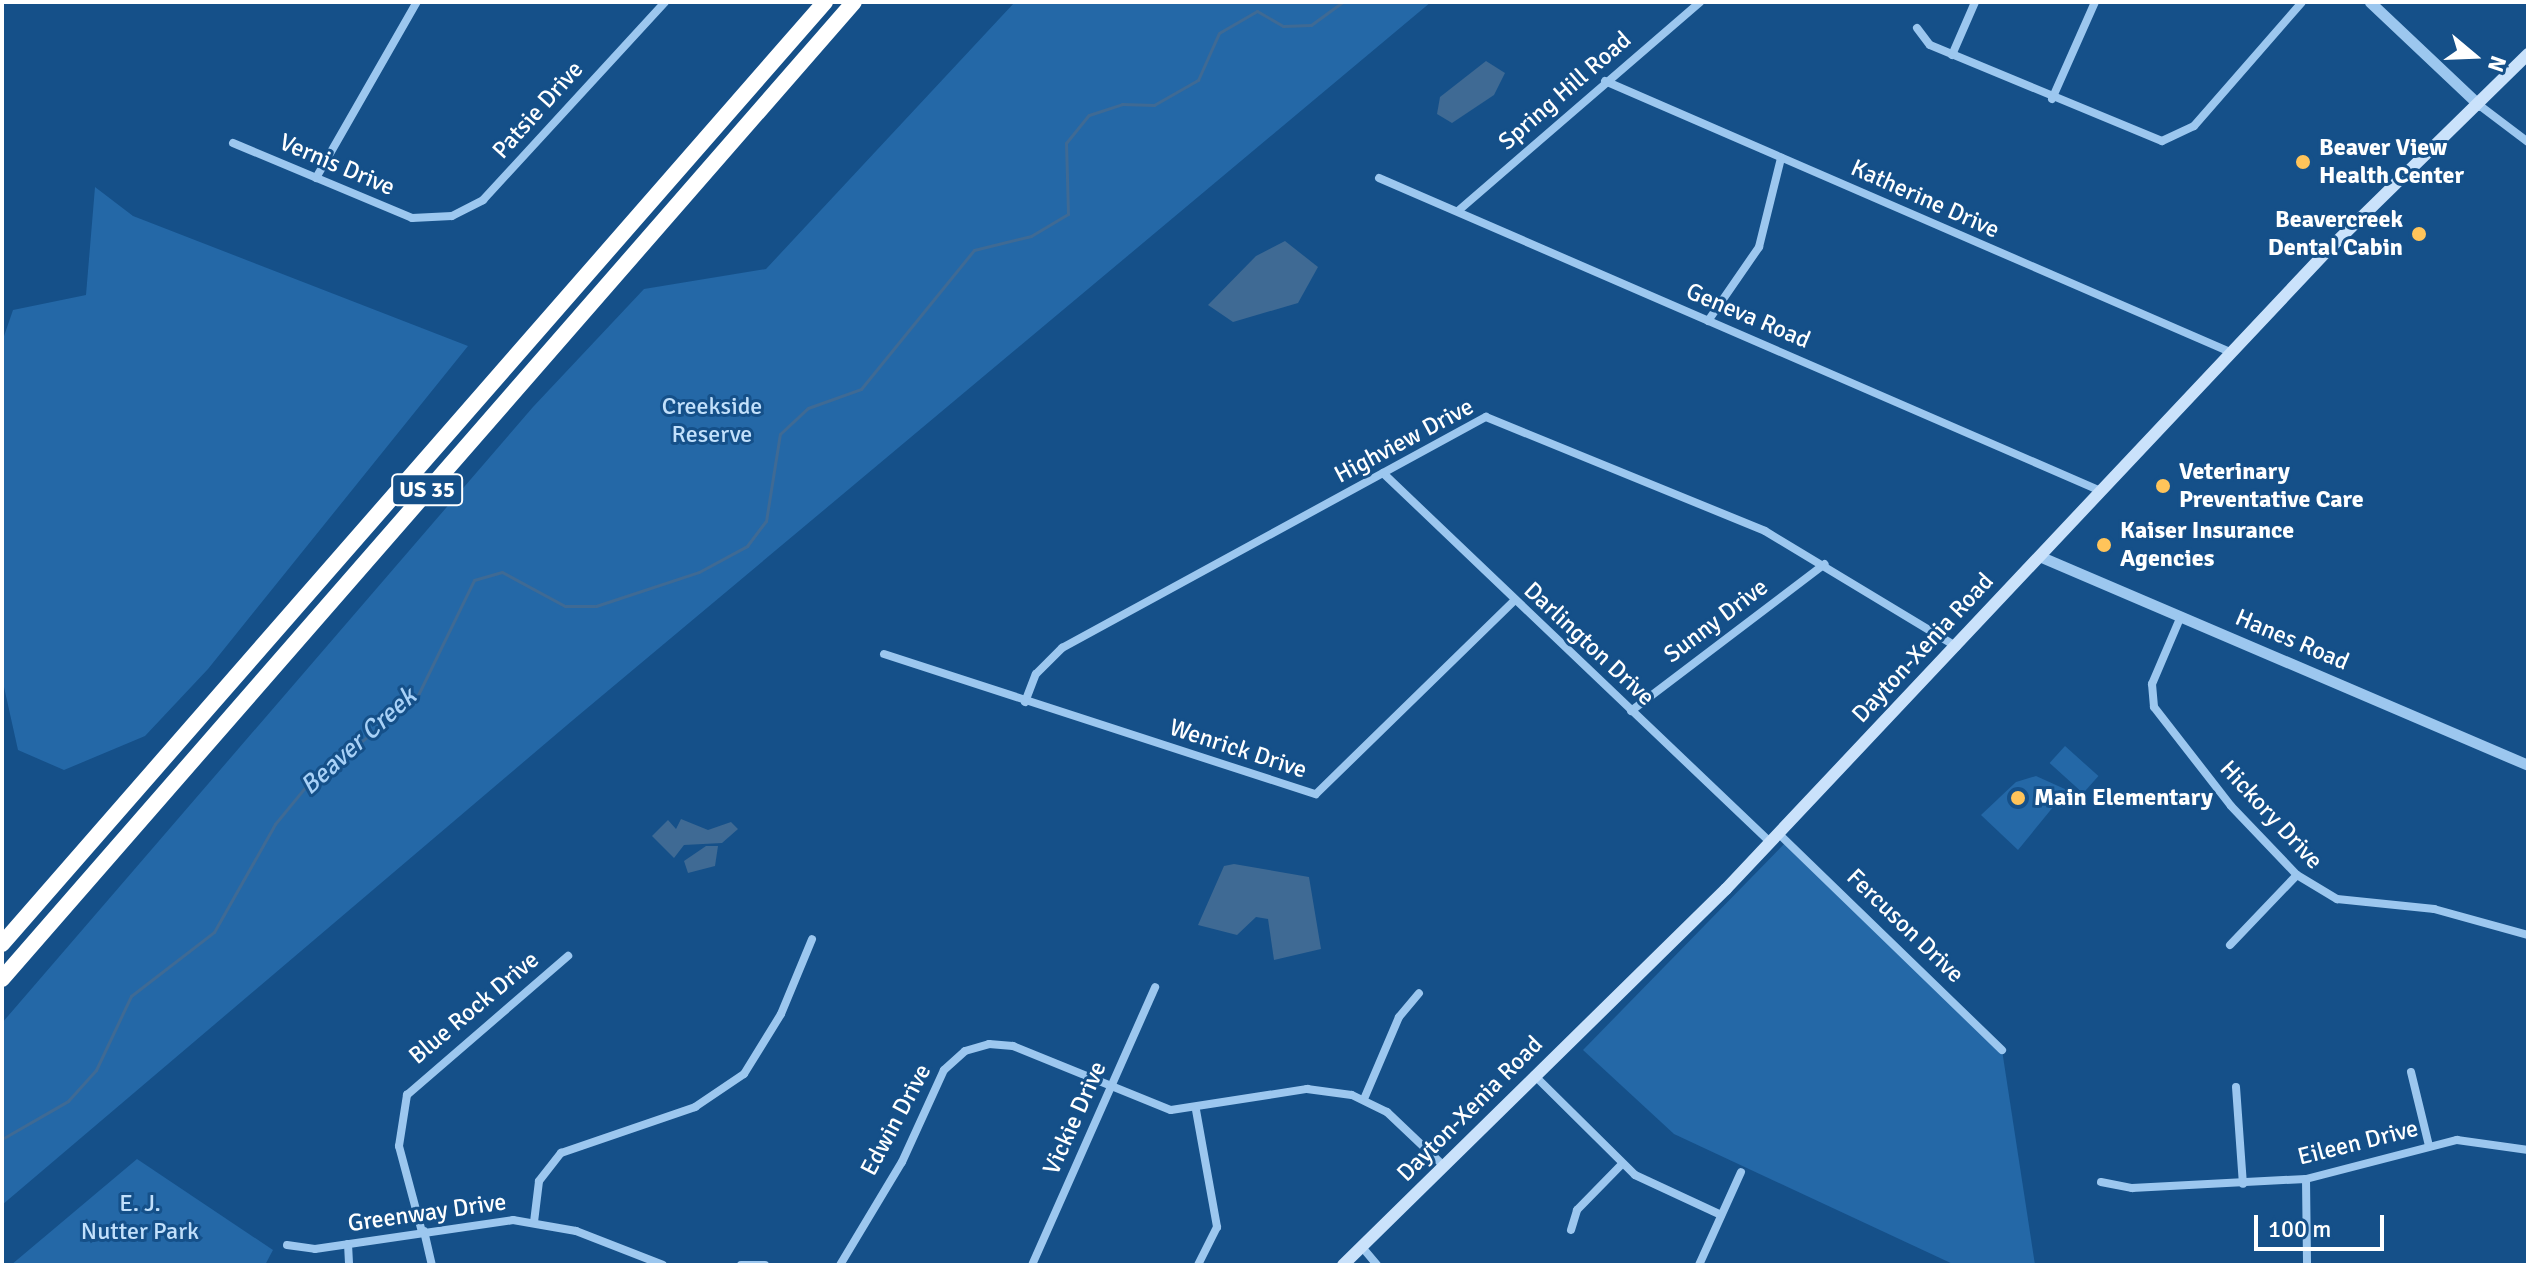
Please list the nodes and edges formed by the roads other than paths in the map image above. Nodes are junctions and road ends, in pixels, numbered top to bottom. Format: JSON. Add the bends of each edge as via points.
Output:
{"nodes":[{"id":1,"x":417,"y":2,"type":"edge"},
{"id":2,"x":665,"y":2,"type":"edge"},
{"id":3,"x":825,"y":2,"type":"edge"},
{"id":4,"x":854,"y":2,"type":"edge"},
{"id":5,"x":1700,"y":2,"type":"edge"},
{"id":6,"x":1975,"y":2,"type":"edge"},
{"id":7,"x":2095,"y":2,"type":"edge"},
{"id":8,"x":2302,"y":2,"type":"edge"},
{"id":9,"x":2370,"y":2,"type":"edge"},
{"id":10,"x":1917,"y":28,"type":"dead end"},
{"id":11,"x":2528,"y":54,"type":"edge"},
{"id":12,"x":1952,"y":55,"type":"junction"},
{"id":13,"x":1605,"y":81,"type":"junction"},
{"id":14,"x":2052,"y":99,"type":"junction"},
{"id":15,"x":2479,"y":105,"type":"junction"},
{"id":16,"x":2528,"y":142,"type":"edge"},
{"id":17,"x":233,"y":143,"type":"dead end"},
{"id":18,"x":1781,"y":158,"type":"junction"},
{"id":19,"x":316,"y":178,"type":"junction"},
{"id":20,"x":1379,"y":178,"type":"dead end"},
{"id":21,"x":1458,"y":211,"type":"junction"},
{"id":22,"x":426,"y":220,"type":"joint"},
{"id":23,"x":1708,"y":321,"type":"junction"},
{"id":24,"x":2230,"y":352,"type":"junction"},
{"id":25,"x":1383,"y":473,"type":"junction"},
{"id":26,"x":2101,"y":491,"type":"junction"},
{"id":27,"x":2039,"y":556,"type":"junction"},
{"id":28,"x":1825,"y":564,"type":"junction"},
{"id":29,"x":1514,"y":601,"type":"junction"},
{"id":30,"x":2181,"y":616,"type":"junction"},
{"id":31,"x":1957,"y":647,"type":"junction"},
{"id":32,"x":884,"y":654,"type":"dead end"},
{"id":33,"x":1025,"y":702,"type":"junction"},
{"id":34,"x":1631,"y":711,"type":"junction"},
{"id":35,"x":2528,"y":765,"type":"edge"},
{"id":36,"x":1774,"y":837,"type":"junction"},
{"id":37,"x":2297,"y":875,"type":"junction"},
{"id":38,"x":2528,"y":935,"type":"edge"},
{"id":39,"x":812,"y":939,"type":"dead end"},
{"id":40,"x":2,"y":944,"type":"edge"},
{"id":41,"x":2230,"y":945,"type":"dead end"},
{"id":42,"x":568,"y":956,"type":"dead end"},
{"id":43,"x":2,"y":979,"type":"edge"},
{"id":44,"x":1155,"y":987,"type":"dead end"},
{"id":45,"x":1419,"y":993,"type":"dead end"},
{"id":46,"x":2002,"y":1050,"type":"dead end"},
{"id":47,"x":2411,"y":1072,"type":"dead end"},
{"id":48,"x":1534,"y":1075,"type":"junction"},
{"id":49,"x":2236,"y":1087,"type":"dead end"},
{"id":50,"x":1110,"y":1089,"type":"junction"},
{"id":51,"x":1364,"y":1099,"type":"junction"},
{"id":52,"x":1196,"y":1110,"type":"junction"},
{"id":53,"x":2429,"y":1146,"type":"junction"},
{"id":54,"x":2528,"y":1150,"type":"edge"},
{"id":55,"x":1622,"y":1164,"type":"junction"},
{"id":56,"x":1444,"y":1166,"type":"junction"},
{"id":57,"x":1741,"y":1172,"type":"dead end"},
{"id":58,"x":2306,"y":1179,"type":"junction"},
{"id":59,"x":2101,"y":1182,"type":"dead end"},
{"id":60,"x":2243,"y":1184,"type":"junction"},
{"id":61,"x":1721,"y":1215,"type":"junction"},
{"id":62,"x":534,"y":1222,"type":"junction"},
{"id":63,"x":1571,"y":1230,"type":"dead end"},
{"id":64,"x":423,"y":1232,"type":"junction"},
{"id":65,"x":348,"y":1244,"type":"junction"},
{"id":66,"x":287,"y":1245,"type":"dead end"},
{"id":67,"x":1362,"y":1247,"type":"junction"},
{"id":68,"x":2307,"y":1263,"type":"dead end"},
{"id":69,"x":349,"y":1265,"type":"edge"},
{"id":70,"x":432,"y":1265,"type":"edge"},
{"id":71,"x":663,"y":1265,"type":"edge"},
{"id":72,"x":741,"y":1265,"type":"edge"},
{"id":73,"x":765,"y":1265,"type":"edge"},
{"id":74,"x":840,"y":1265,"type":"edge"},
{"id":75,"x":1032,"y":1265,"type":"edge"},
{"id":76,"x":1198,"y":1265,"type":"edge"},
{"id":77,"x":1343,"y":1265,"type":"edge"},
{"id":78,"x":1377,"y":1265,"type":"edge"},
{"id":79,"x":1699,"y":1265,"type":"edge"}],
"edges":[{"from":1,"to":19,"type":"street"},
{"from":2,"to":22,"type":"street","name":"Patsie Drive","via":[[483,200],[466,212]]},
{"from":3,"to":40,"type":"highway","number":"US 35"},
{"from":4,"to":43,"type":"highway","number":"US 35"},
{"from":5,"to":13,"type":"street","name":"Spring Hill Road"},
{"from":6,"to":12,"type":"street"},
{"from":7,"to":14,"type":"street"},
{"from":8,"to":14,"type":"street","via":[[2179,136],[2142,138]]},
{"from":9,"to":15,"type":"street"},
{"from":10,"to":12,"type":"street"},
{"from":11,"to":15,"type":"main road","name":"Dayton-Xenia Road"},
{"from":12,"to":14,"type":"street"},
{"from":13,"to":18,"type":"street","name":"Katherine Drive"},
{"from":13,"to":21,"type":"street","name":"Spring Hill Road"},
{"from":15,"to":16,"type":"street"},
{"from":15,"to":24,"type":"main road","name":"Dayton-Xenia Road"},
{"from":17,"to":19,"type":"street","name":"Vernis Drive"},
{"from":18,"to":23,"type":"street","via":[[1759,247]]},
{"from":18,"to":24,"type":"street","name":"Katherine Drive"},
{"from":19,"to":22,"type":"street","name":"Vernis Drive"},
{"from":20,"to":21,"type":"street","name":"Geneva Road"},
{"from":21,"to":23,"type":"street","name":"Geneva Road"},
{"from":23,"to":26,"type":"street","name":"Geneva Road"},
{"from":24,"to":26,"type":"main road","name":"Dayton-Xenia Road"},
{"from":25,"to":28,"type":"street","name":"Highview Drive","via":[[1472,421],[1503,418]]},
{"from":25,"to":29,"type":"street","name":"Darlington Drive"},
{"from":25,"to":33,"type":"street","name":"Highview Drive","via":[[1062,648],[1036,674]]},
{"from":26,"to":27,"type":"main road","name":"Dayton-Xenia Road"},
{"from":27,"to":30,"type":"street","name":"Hanes Road"},
{"from":27,"to":31,"type":"main road","name":"Dayton-Xenia Road"},
{"from":28,"to":31,"type":"street","name":"Highview Drive"},
{"from":28,"to":34,"type":"street","name":"Sunny Drive"},
{"from":29,"to":33,"type":"street","name":"Wenrick Drive","via":[[1316,794]]},
{"from":29,"to":34,"type":"street","name":"Darlington Drive"},
{"from":30,"to":35,"type":"street","name":"Hanes Road"},
{"from":30,"to":37,"type":"street","name":"Hickory Drive","via":[[2152,684],[2154,707],[2231,806]]},
{"from":31,"to":36,"type":"main road","name":"Dayton-Xenia Road"},
{"from":32,"to":33,"type":"street","name":"Wenrick Drive"},
{"from":34,"to":36,"type":"street","name":"Darlington Drive"},
{"from":36,"to":46,"type":"street","name":"Fercuson Drive"},
{"from":36,"to":48,"type":"main road","name":"Dayton-Xenia Road"},
{"from":37,"to":38,"type":"street","name":"Hickory Drive","via":[[2328,896],[2434,909]]},
{"from":37,"to":41,"type":"street"},
{"from":39,"to":62,"type":"street","via":[[781,1014],[744,1074],[695,1107],[561,1153],[539,1181]]},
{"from":42,"to":64,"type":"street","name":"Blue Rock Drive","via":[[407,1095],[399,1146]]},
{"from":44,"to":50,"type":"street","name":"Vickie Drive"},
{"from":45,"to":51,"type":"street","via":[[1399,1017]]},
{"from":47,"to":53,"type":"street"},
{"from":48,"to":55,"type":"street"},
{"from":48,"to":56,"type":"main road","name":"Dayton-Xenia Road"},
{"from":49,"to":60,"type":"street"},
{"from":50,"to":52,"type":"street","via":[[1156,1108]]},
{"from":50,"to":74,"type":"street","name":"Edwin Drive","via":[[1013,1046],[989,1044],[959,1055],[941,1075],[902,1162]]},
{"from":50,"to":75,"type":"street","name":"Vickie Drive"},
{"from":51,"to":52,"type":"street","via":[[1307,1089]]},
{"from":51,"to":56,"type":"street"},
{"from":52,"to":76,"type":"street","via":[[1217,1227]]},
{"from":53,"to":54,"type":"street","name":"Eileen Drive","via":[[2475,1140]]},
{"from":53,"to":58,"type":"street","name":"Eileen Drive"},
{"from":55,"to":61,"type":"street"},
{"from":55,"to":63,"type":"street","via":[[1577,1210]]},
{"from":56,"to":67,"type":"main road","name":"Dayton-Xenia Road"},
{"from":57,"to":61,"type":"street"},
{"from":58,"to":60,"type":"street","name":"Eileen Drive"},
{"from":58,"to":68,"type":"street"},
{"from":59,"to":60,"type":"street","name":"Eileen Drive","via":[[2132,1188]]},
{"from":61,"to":79,"type":"street"},
{"from":62,"to":64,"type":"street","name":"Greenway Drive"},
{"from":62,"to":71,"type":"street","name":"Greenway Drive"},
{"from":64,"to":65,"type":"street","name":"Greenway Drive"},
{"from":64,"to":70,"type":"street","name":"Blue Rock Drive"},
{"from":65,"to":66,"type":"street","name":"Greenway Drive"},
{"from":65,"to":69,"type":"street"},
{"from":67,"to":77,"type":"main road","name":"Dayton-Xenia Road"},
{"from":67,"to":78,"type":"street"},
{"from":72,"to":73,"type":"street"}]}
